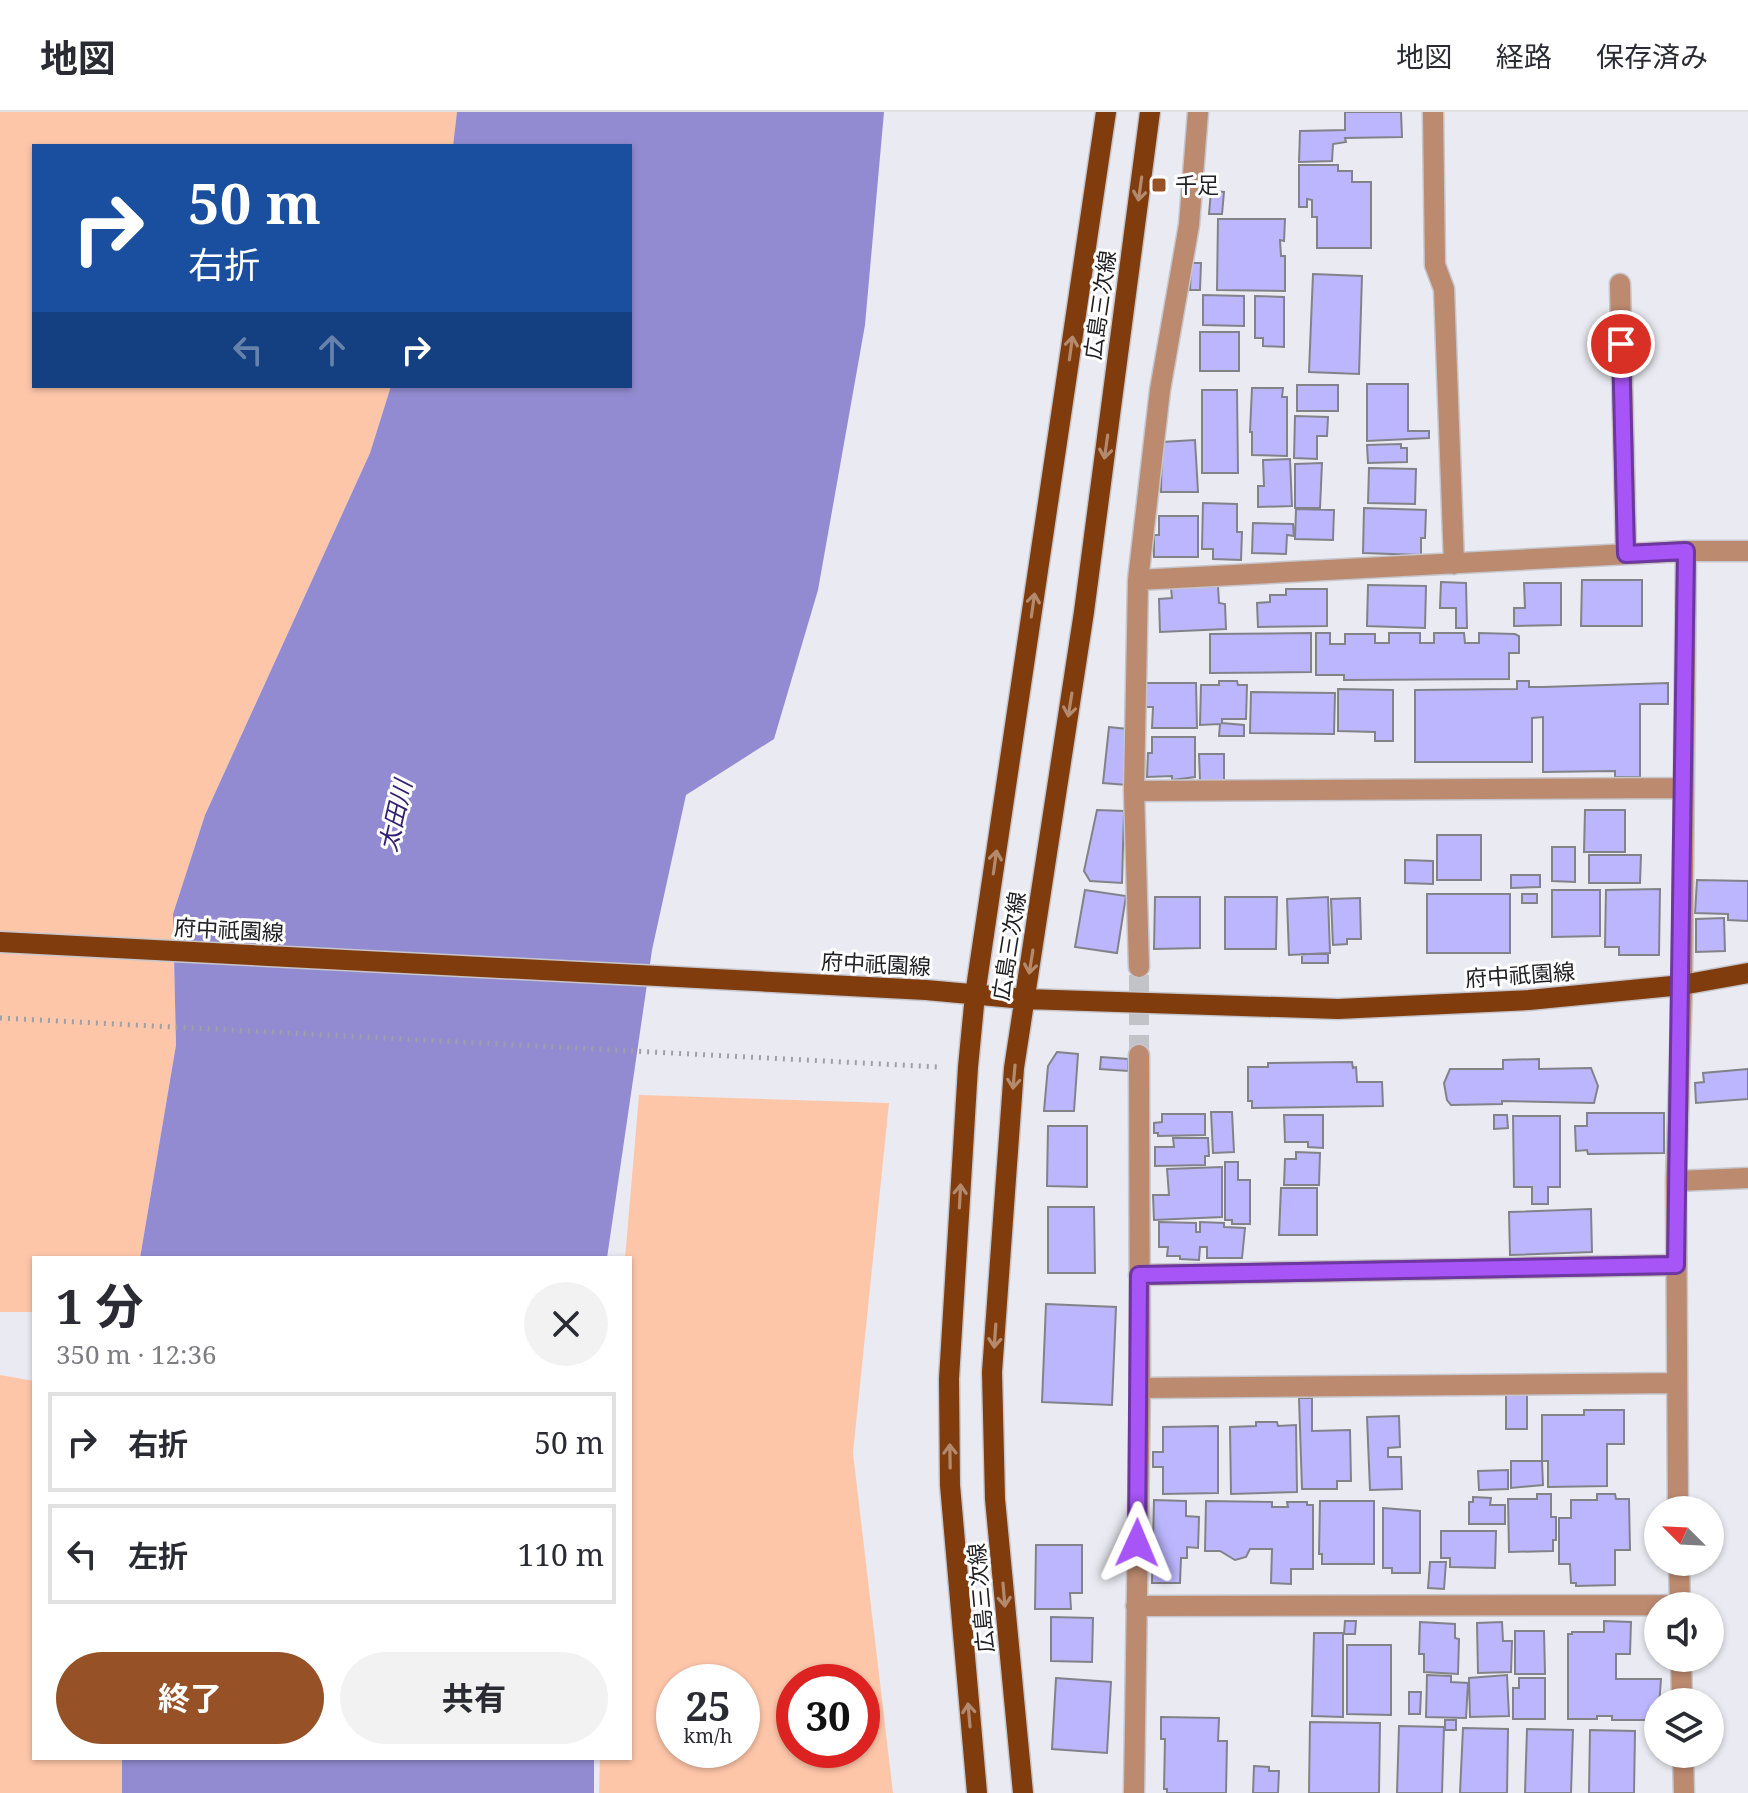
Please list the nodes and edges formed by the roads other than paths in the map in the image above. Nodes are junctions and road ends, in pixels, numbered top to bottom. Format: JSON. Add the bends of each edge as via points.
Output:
{"nodes":[{"id":1,"x":1106,"y":112,"type":"edge"},
{"id":2,"x":1150,"y":112,"type":"edge"},
{"id":3,"x":1198,"y":112,"type":"edge"},
{"id":4,"x":1433,"y":112,"type":"edge"},
{"id":5,"x":1620,"y":284,"type":"dead end"},
{"id":6,"x":1686,"y":551,"type":"junction"},
{"id":7,"x":1748,"y":551,"type":"edge"},
{"id":8,"x":1626,"y":554,"type":"junction"},
{"id":9,"x":1454,"y":564,"type":"junction"},
{"id":10,"x":1138,"y":580,"type":"junction"},
{"id":11,"x":1682,"y":788,"type":"junction"},
{"id":12,"x":1134,"y":791,"type":"junction"},
{"id":13,"x":0,"y":942,"type":"edge"},
{"id":14,"x":1139,"y":967,"type":"tunnel mouth"},
{"id":15,"x":1748,"y":973,"type":"edge"},
{"id":16,"x":1682,"y":985,"type":"junction"},
{"id":17,"x":975,"y":995,"type":"junction"},
{"id":18,"x":1025,"y":999,"type":"junction"},
{"id":19,"x":1139,"y":1055,"type":"tunnel mouth"},
{"id":20,"x":1748,"y":1178,"type":"edge"},
{"id":21,"x":1676,"y":1181,"type":"junction"},
{"id":22,"x":1676,"y":1265,"type":"junction"},
{"id":23,"x":1139,"y":1275,"type":"junction"},
{"id":24,"x":1676,"y":1383,"type":"junction"},
{"id":25,"x":1140,"y":1388,"type":"junction"},
{"id":26,"x":1678,"y":1496,"type":"edge"},
{"id":27,"x":1136,"y":1606,"type":"junction"},
{"id":28,"x":1644,"y":1606,"type":"edge"},
{"id":29,"x":1683,"y":1768,"type":"edge"},
{"id":30,"x":977,"y":1793,"type":"edge"},
{"id":31,"x":1023,"y":1793,"type":"edge"},
{"id":32,"x":1134,"y":1793,"type":"edge"},
{"id":33,"x":1684,"y":1793,"type":"edge"}],
"edges":[{"from":17,"to":1,"type":"main road","name":"広島三次線","one_way":true},
{"from":2,"to":18,"type":"main road","name":"広島三次線","one_way":true,"via":[[1084,612]]},
{"from":3,"to":10,"type":"street","via":[[1189,225],[1160,390]]},
{"from":4,"to":9,"type":"street","via":[[1435,265],[1444,289]]},
{"from":5,"to":8,"type":"street"},
{"from":6,"to":7,"type":"street"},
{"from":6,"to":8,"type":"street"},
{"from":6,"to":11,"type":"street"},
{"from":8,"to":9,"type":"street"},
{"from":9,"to":10,"type":"street"},
{"from":10,"to":12,"type":"street"},
{"from":11,"to":12,"type":"street"},
{"from":11,"to":16,"type":"street"},
{"from":12,"to":14,"type":"street"},
{"from":13,"to":17,"type":"main road","name":"府中祇園線"},
{"from":15,"to":16,"type":"main road","name":"府中祇園線"},
{"from":16,"to":18,"type":"main road","name":"府中祇園線","via":[[1529,1000],[1338,1009]]},
{"from":16,"to":21,"type":"street"},
{"from":17,"to":18,"type":"main road","name":"府中祇園線"},
{"from":30,"to":17,"type":"main road","name":"広島三次線","one_way":true,"via":[[950,1485],[949,1379]]},
{"from":18,"to":31,"type":"main road","name":"広島三次線","one_way":true,"via":[[1014,1068],[992,1372],[995,1499]]},
{"from":19,"to":23,"type":"street"},
{"from":20,"to":21,"type":"street"},
{"from":21,"to":22,"type":"street"},
{"from":22,"to":23,"type":"street"},
{"from":22,"to":24,"type":"street"},
{"from":23,"to":25,"type":"street"},
{"from":24,"to":25,"type":"street"},
{"from":24,"to":26,"type":"street"},
{"from":25,"to":27,"type":"street"},
{"from":27,"to":28,"type":"street"},
{"from":27,"to":32,"type":"street"},
{"from":29,"to":33,"type":"street"}]}
